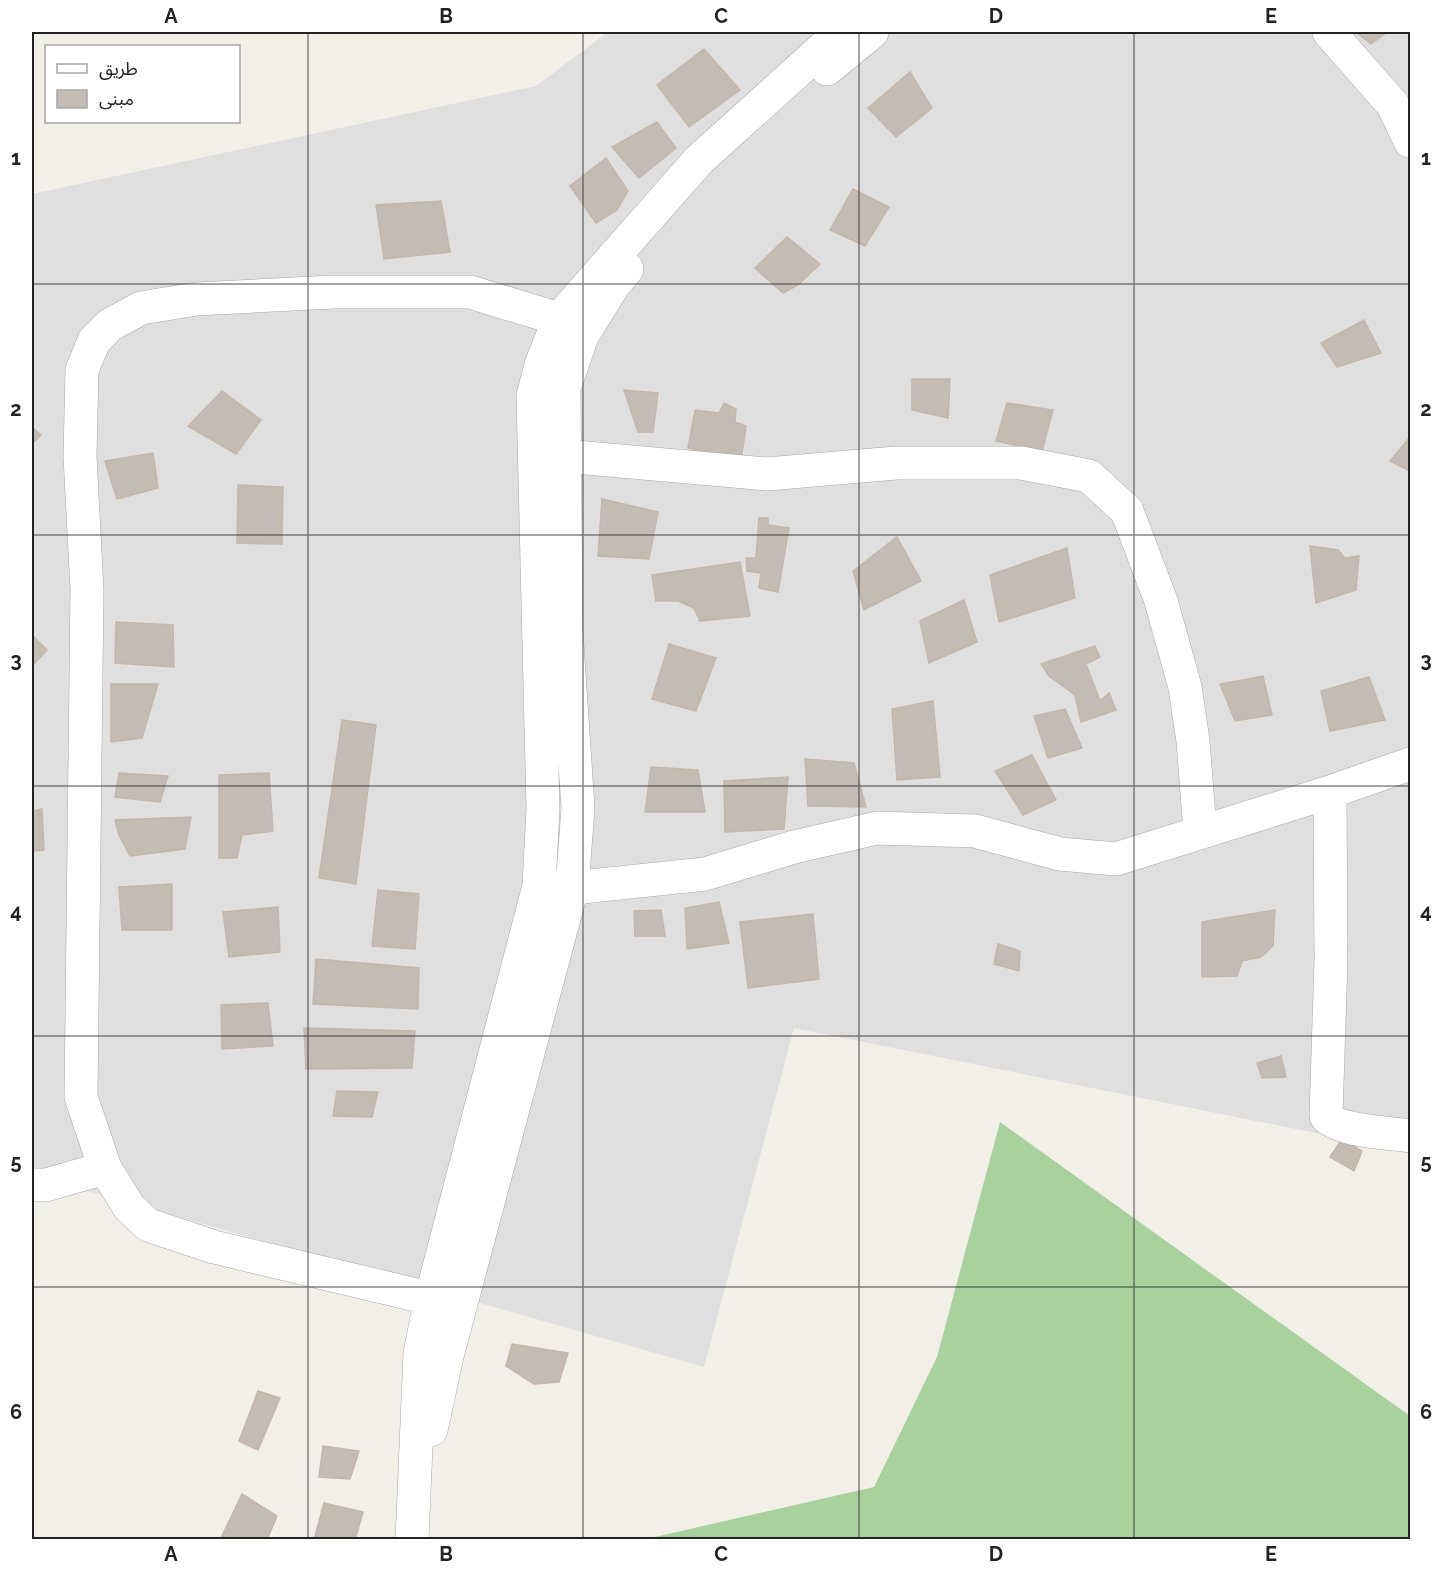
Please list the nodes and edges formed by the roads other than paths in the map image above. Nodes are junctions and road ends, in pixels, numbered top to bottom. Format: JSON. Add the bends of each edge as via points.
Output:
{"nodes":[{"id":1,"x":840,"y":32,"type":"edge"},
{"id":2,"x":872,"y":32,"type":"edge"},
{"id":3,"x":1329,"y":32,"type":"edge"},
{"id":4,"x":1402,"y":99,"type":"edge"},
{"id":5,"x":1410,"y":141,"type":"edge"},
{"id":6,"x":571,"y":327,"type":"junction"},
{"id":7,"x":549,"y":457,"type":"junction"},
{"id":8,"x":1410,"y":764,"type":"edge"},
{"id":9,"x":1330,"y":792,"type":"junction"},
{"id":10,"x":1200,"y":831,"type":"junction"},
{"id":11,"x":539,"y":886,"type":"junction"},
{"id":12,"x":572,"y":888,"type":"junction"},
{"id":13,"x":1410,"y":1136,"type":"edge"},
{"id":14,"x":105,"y":1168,"type":"junction"},
{"id":15,"x":32,"y":1185,"type":"edge"},
{"id":16,"x":446,"y":1302,"type":"junction"},
{"id":17,"x":412,"y":1539,"type":"edge"}],
"edges":[{"from":1,"to":6,"type":"street","via":[[699,160]]},
{"from":2,"to":6,"type":"street","via":[[762,126]]},
{"from":3,"to":4,"type":"street"},
{"from":4,"to":5,"type":"street"},
{"from":6,"to":7,"type":"street","via":[[564,388]]},
{"from":6,"to":14,"type":"street","via":[[470,292],[333,292],[196,299],[141,308],[110,325],[94,341],[82,370],[80,456],[87,591],[81,1096]]},
{"from":7,"to":10,"type":"street","via":[[767,474],[896,463],[1021,463],[1089,476],[1127,511],[1161,601],[1185,687]]},
{"from":7,"to":11,"type":"street"},
{"from":7,"to":12,"type":"street","via":[[578,808]]},
{"from":8,"to":9,"type":"street"},
{"from":9,"to":10,"type":"street"},
{"from":9,"to":13,"type":"street","via":[[1331,960],[1326,1116],[1346,1126]]},
{"from":10,"to":12,"type":"street","via":[[1116,859],[1060,854],[975,831],[877,828],[794,847],[705,874]]},
{"from":11,"to":12,"type":"street"},
{"from":11,"to":16,"type":"street"},
{"from":12,"to":16,"type":"street"},
{"from":14,"to":15,"type":"street","via":[[46,1185]]},
{"from":14,"to":16,"type":"street","via":[[129,1207],[148,1225],[214,1247]]},
{"from":16,"to":17,"type":"street","via":[[430,1435],[417,1471]]}]}
